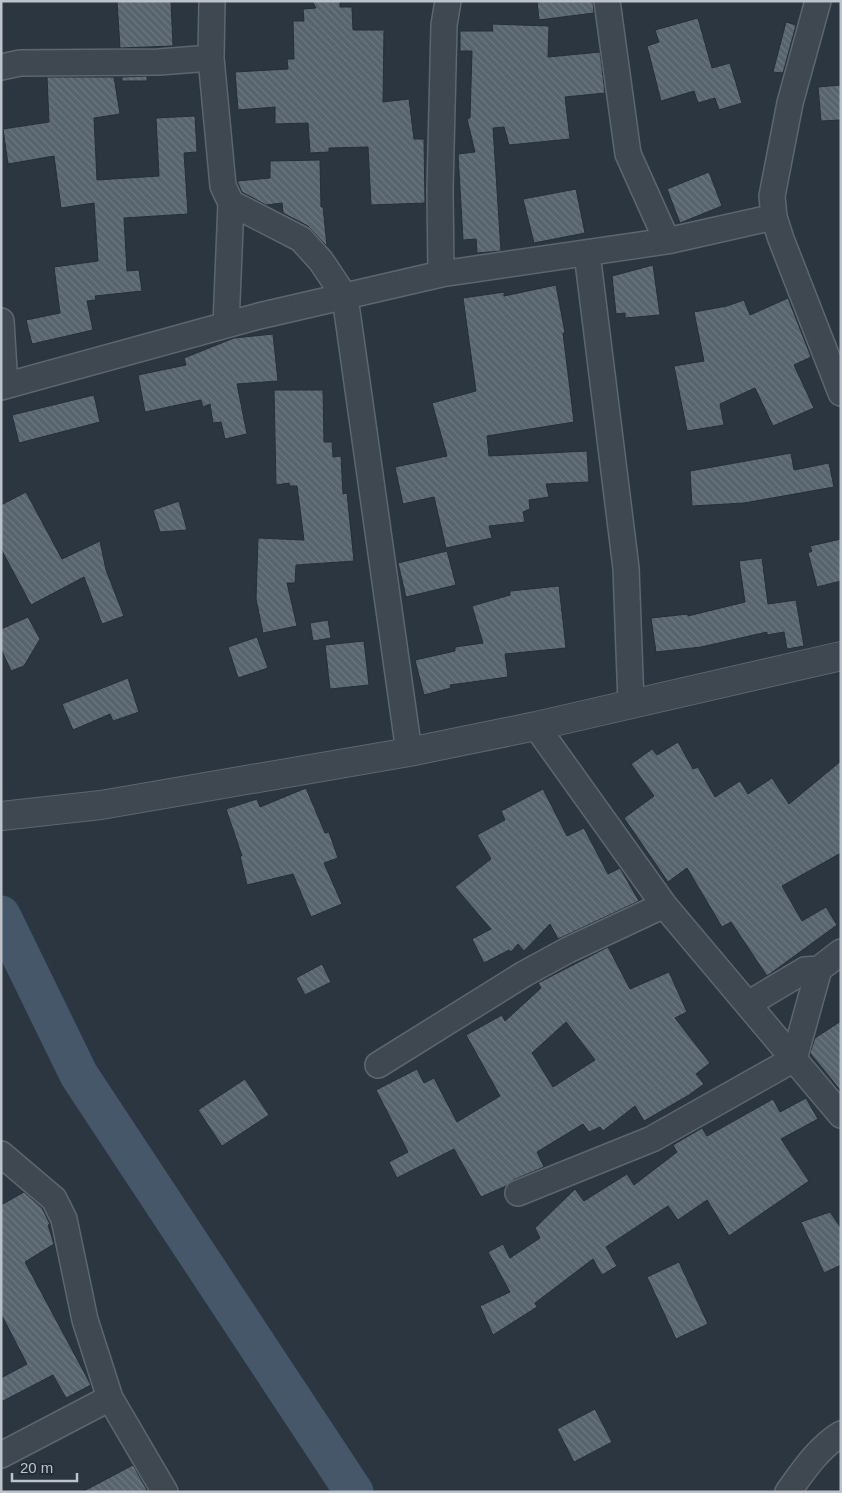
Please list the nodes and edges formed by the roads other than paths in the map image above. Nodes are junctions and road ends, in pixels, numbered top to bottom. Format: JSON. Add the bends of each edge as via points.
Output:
{"nodes":[{"id":1,"x":212,"y":1,"type":"edge"},
{"id":2,"x":448,"y":1,"type":"edge"},
{"id":3,"x":607,"y":1,"type":"edge"},
{"id":4,"x":818,"y":1,"type":"edge"},
{"id":5,"x":211,"y":58,"type":"junction"},
{"id":6,"x":1,"y":68,"type":"edge"},
{"id":7,"x":231,"y":203,"type":"junction"},
{"id":8,"x":774,"y":217,"type":"junction"},
{"id":9,"x":667,"y":241,"type":"junction"},
{"id":10,"x":587,"y":253,"type":"junction"},
{"id":11,"x":441,"y":274,"type":"junction"},
{"id":12,"x":345,"y":297,"type":"junction"},
{"id":13,"x":1,"y":321,"type":"edge"},
{"id":14,"x":226,"y":326,"type":"junction"},
{"id":15,"x":3,"y":387,"type":"edge"},
{"id":16,"x":841,"y":393,"type":"edge"},
{"id":17,"x":841,"y":656,"type":"edge"},
{"id":18,"x":631,"y":704,"type":"junction"},
{"id":19,"x":536,"y":726,"type":"junction"},
{"id":20,"x":409,"y":752,"type":"junction"},
{"id":21,"x":1,"y":816,"type":"edge"},
{"id":22,"x":664,"y":905,"type":"junction"},
{"id":23,"x":841,"y":952,"type":"edge"},
{"id":24,"x":819,"y":969,"type":"junction"},
{"id":25,"x":748,"y":1004,"type":"junction"},
{"id":26,"x":794,"y":1059,"type":"junction"},
{"id":27,"x":378,"y":1065,"type":"dead end"},
{"id":28,"x":841,"y":1115,"type":"edge"},
{"id":29,"x":4,"y":1160,"type":"edge"},
{"id":30,"x":518,"y":1193,"type":"dead end"},
{"id":31,"x":110,"y":1398,"type":"junction"},
{"id":32,"x":841,"y":1434,"type":"edge"},
{"id":33,"x":1,"y":1455,"type":"edge"},
{"id":34,"x":166,"y":1492,"type":"edge"},
{"id":35,"x":788,"y":1492,"type":"edge"}],
"edges":[{"from":1,"to":5,"type":"street"},
{"from":2,"to":11,"type":"street","via":[[444,35],[440,190]]},
{"from":3,"to":9,"type":"street","via":[[628,154]]},
{"from":4,"to":8,"type":"street","via":[[790,103],[772,196]]},
{"from":5,"to":6,"type":"street","via":[[159,62],[20,63]]},
{"from":5,"to":7,"type":"street","via":[[223,186]]},
{"from":7,"to":12,"type":"street","via":[[301,239],[321,261]]},
{"from":7,"to":14,"type":"street"},
{"from":8,"to":9,"type":"street"},
{"from":8,"to":16,"type":"street"},
{"from":9,"to":10,"type":"street"},
{"from":10,"to":11,"type":"street"},
{"from":10,"to":18,"type":"street","via":[[626,568]]},
{"from":11,"to":12,"type":"street"},
{"from":12,"to":14,"type":"street"},
{"from":12,"to":20,"type":"street"},
{"from":13,"to":15,"type":"street"},
{"from":14,"to":15,"type":"street"},
{"from":17,"to":18,"type":"street"},
{"from":18,"to":19,"type":"street"},
{"from":19,"to":20,"type":"street"},
{"from":19,"to":22,"type":"street"},
{"from":20,"to":21,"type":"street","via":[[101,805]]},
{"from":22,"to":25,"type":"street"},
{"from":22,"to":27,"type":"street","via":[[524,974]]},
{"from":23,"to":24,"type":"street"},
{"from":24,"to":25,"type":"street","via":[[804,970]]},
{"from":24,"to":26,"type":"street"},
{"from":25,"to":26,"type":"street"},
{"from":26,"to":28,"type":"street"},
{"from":26,"to":30,"type":"street","via":[[652,1139]]},
{"from":29,"to":31,"type":"street","via":[[54,1199],[64,1218],[85,1320]]},
{"from":31,"to":33,"type":"street"},
{"from":31,"to":34,"type":"street"},
{"from":32,"to":35,"type":"street","via":[[832,1439],[806,1467]]}]}
